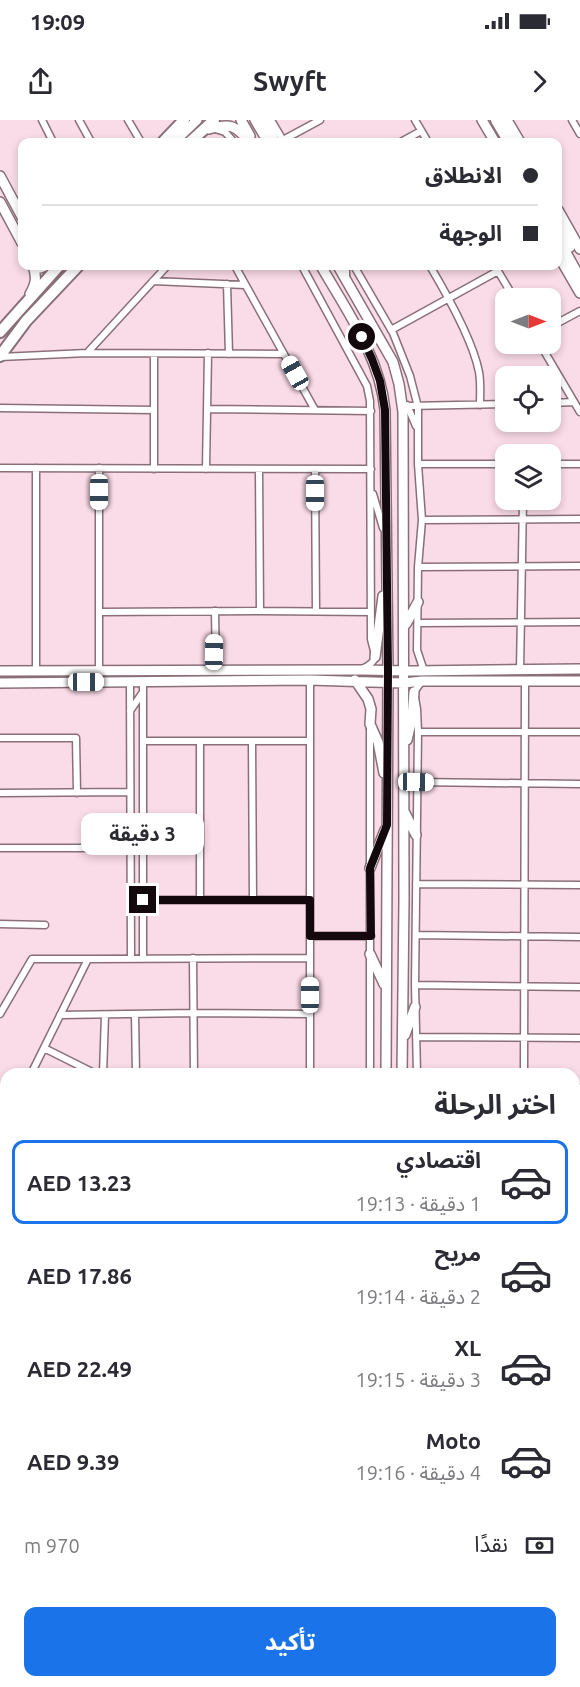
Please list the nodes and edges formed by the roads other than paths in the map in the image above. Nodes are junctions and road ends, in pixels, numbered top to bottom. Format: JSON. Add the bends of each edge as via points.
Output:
{"nodes":[{"id":1,"x":42,"y":120,"type":"edge"},
{"id":2,"x":79,"y":120,"type":"edge"},
{"id":3,"x":128,"y":120,"type":"edge"},
{"id":4,"x":184,"y":120,"type":"edge"},
{"id":5,"x":197,"y":120,"type":"edge"},
{"id":6,"x":241,"y":120,"type":"edge"},
{"id":7,"x":255,"y":120,"type":"edge"},
{"id":8,"x":266,"y":120,"type":"edge"},
{"id":9,"x":272,"y":120,"type":"edge"},
{"id":10,"x":320,"y":120,"type":"edge"},
{"id":11,"x":415,"y":120,"type":"edge"},
{"id":12,"x":483,"y":120,"type":"edge"},
{"id":13,"x":490,"y":120,"type":"edge"},
{"id":14,"x":497,"y":120,"type":"edge"},
{"id":15,"x":507,"y":120,"type":"edge"},
{"id":16,"x":573,"y":120,"type":"edge"},
{"id":17,"x":211,"y":124,"type":"edge"},
{"id":18,"x":421,"y":131,"type":"junction"},
{"id":19,"x":580,"y":134,"type":"edge"},
{"id":20,"x":51,"y":138,"type":"edge"},
{"id":21,"x":89,"y":138,"type":"edge"},
{"id":22,"x":139,"y":138,"type":"edge"},
{"id":23,"x":168,"y":138,"type":"edge"},
{"id":24,"x":178,"y":138,"type":"edge"},
{"id":25,"x":195,"y":138,"type":"edge"},
{"id":26,"x":230,"y":138,"type":"edge"},
{"id":27,"x":247,"y":138,"type":"edge"},
{"id":28,"x":249,"y":138,"type":"edge"},
{"id":29,"x":266,"y":138,"type":"edge"},
{"id":30,"x":278,"y":138,"type":"edge"},
{"id":31,"x":279,"y":138,"type":"edge"},
{"id":32,"x":288,"y":138,"type":"edge"},
{"id":33,"x":408,"y":138,"type":"edge"},
{"id":34,"x":425,"y":138,"type":"edge"},
{"id":35,"x":493,"y":138,"type":"edge"},
{"id":36,"x":501,"y":138,"type":"edge"},
{"id":37,"x":508,"y":138,"type":"edge"},
{"id":38,"x":518,"y":138,"type":"edge"},
{"id":39,"x":0,"y":176,"type":"edge"},
{"id":40,"x":0,"y":202,"type":"edge"},
{"id":41,"x":18,"y":210,"type":"edge"},
{"id":42,"x":562,"y":217,"type":"edge"},
{"id":43,"x":18,"y":234,"type":"edge"},
{"id":44,"x":562,"y":234,"type":"edge"},
{"id":45,"x":562,"y":248,"type":"edge"},
{"id":46,"x":580,"y":249,"type":"edge"},
{"id":47,"x":562,"y":262,"type":"edge"},
{"id":48,"x":580,"y":266,"type":"edge"},
{"id":49,"x":35,"y":270,"type":"edge"},
{"id":50,"x":51,"y":270,"type":"edge"},
{"id":51,"x":53,"y":270,"type":"edge"},
{"id":52,"x":74,"y":270,"type":"edge"},
{"id":53,"x":163,"y":270,"type":"edge"},
{"id":54,"x":236,"y":270,"type":"edge"},
{"id":55,"x":304,"y":270,"type":"edge"},
{"id":56,"x":323,"y":270,"type":"edge"},
{"id":57,"x":340,"y":270,"type":"edge"},
{"id":58,"x":346,"y":270,"type":"edge"},
{"id":59,"x":356,"y":270,"type":"edge"},
{"id":60,"x":432,"y":270,"type":"edge"},
{"id":61,"x":494,"y":270,"type":"edge"},
{"id":62,"x":498,"y":270,"type":"edge"},
{"id":63,"x":580,"y":280,"type":"edge"},
{"id":64,"x":153,"y":281,"type":"junction"},
{"id":65,"x":346,"y":281,"type":"junction"},
{"id":66,"x":227,"y":284,"type":"junction"},
{"id":67,"x":245,"y":285,"type":"junction"},
{"id":68,"x":508,"y":288,"type":"edge"},
{"id":69,"x":580,"y":293,"type":"edge"},
{"id":70,"x":49,"y":297,"type":"junction"},
{"id":71,"x":449,"y":298,"type":"junction"},
{"id":72,"x":26,"y":302,"type":"junction"},
{"id":73,"x":580,"y":310,"type":"edge"},
{"id":74,"x":561,"y":321,"type":"edge"},
{"id":75,"x":391,"y":330,"type":"junction"},
{"id":76,"x":0,"y":332,"type":"edge"},
{"id":77,"x":87,"y":353,"type":"junction"},
{"id":78,"x":208,"y":353,"type":"junction"},
{"id":79,"x":229,"y":354,"type":"junction"},
{"id":80,"x":284,"y":354,"type":"junction"},
{"id":81,"x":546,"y":354,"type":"edge"},
{"id":82,"x":154,"y":355,"type":"junction"},
{"id":83,"x":0,"y":357,"type":"edge"},
{"id":84,"x":399,"y":384,"type":"junction"},
{"id":85,"x":574,"y":402,"type":"junction"},
{"id":86,"x":561,"y":403,"type":"edge"},
{"id":87,"x":495,"y":404,"type":"edge"},
{"id":88,"x":480,"y":405,"type":"junction"},
{"id":89,"x":408,"y":406,"type":"junction"},
{"id":90,"x":418,"y":407,"type":"junction"},
{"id":91,"x":0,"y":408,"type":"edge"},
{"id":92,"x":207,"y":409,"type":"junction"},
{"id":93,"x":154,"y":410,"type":"junction"},
{"id":94,"x":315,"y":410,"type":"junction"},
{"id":95,"x":371,"y":411,"type":"junction"},
{"id":96,"x":580,"y":412,"type":"edge"},
{"id":97,"x":418,"y":433,"type":"junction"},
{"id":98,"x":418,"y":464,"type":"junction"},
{"id":99,"x":495,"y":464,"type":"edge"},
{"id":100,"x":561,"y":464,"type":"edge"},
{"id":101,"x":580,"y":464,"type":"edge"},
{"id":102,"x":0,"y":468,"type":"edge"},
{"id":103,"x":36,"y":468,"type":"junction"},
{"id":104,"x":99,"y":468,"type":"junction"},
{"id":105,"x":154,"y":469,"type":"junction"},
{"id":106,"x":206,"y":469,"type":"junction"},
{"id":107,"x":259,"y":469,"type":"junction"},
{"id":108,"x":315,"y":469,"type":"junction"},
{"id":109,"x":371,"y":469,"type":"junction"},
{"id":110,"x":371,"y":488,"type":"junction"},
{"id":111,"x":522,"y":510,"type":"edge"},
{"id":112,"x":522,"y":519,"type":"junction"},
{"id":113,"x":580,"y":519,"type":"edge"},
{"id":114,"x":422,"y":520,"type":"junction"},
{"id":115,"x":387,"y":537,"type":"junction"},
{"id":116,"x":522,"y":566,"type":"junction"},
{"id":117,"x":580,"y":566,"type":"edge"},
{"id":118,"x":418,"y":567,"type":"junction"},
{"id":119,"x":387,"y":576,"type":"junction"},
{"id":120,"x":418,"y":602,"type":"junction"},
{"id":121,"x":260,"y":610,"type":"junction"},
{"id":122,"x":215,"y":611,"type":"junction"},
{"id":123,"x":316,"y":611,"type":"junction"},
{"id":124,"x":100,"y":612,"type":"junction"},
{"id":125,"x":371,"y":612,"type":"junction"},
{"id":126,"x":580,"y":622,"type":"edge"},
{"id":127,"x":418,"y":623,"type":"junction"},
{"id":128,"x":522,"y":623,"type":"junction"},
{"id":129,"x":404,"y":626,"type":"junction"},
{"id":130,"x":375,"y":657,"type":"junction"},
{"id":131,"x":580,"y":669,"type":"edge"},
{"id":132,"x":36,"y":670,"type":"junction"},
{"id":133,"x":99,"y":670,"type":"junction"},
{"id":134,"x":216,"y":670,"type":"junction"},
{"id":135,"x":362,"y":670,"type":"junction"},
{"id":136,"x":404,"y":670,"type":"junction"},
{"id":137,"x":520,"y":670,"type":"junction"},
{"id":138,"x":0,"y":671,"type":"edge"},
{"id":139,"x":388,"y":671,"type":"junction"},
{"id":140,"x":423,"y":676,"type":"junction"},
{"id":141,"x":310,"y":680,"type":"junction"},
{"id":142,"x":355,"y":680,"type":"junction"},
{"id":143,"x":525,"y":681,"type":"junction"},
{"id":144,"x":580,"y":681,"type":"edge"},
{"id":145,"x":130,"y":682,"type":"junction"},
{"id":146,"x":143,"y":682,"type":"junction"},
{"id":147,"x":388,"y":682,"type":"junction"},
{"id":148,"x":404,"y":682,"type":"junction"},
{"id":149,"x":0,"y":683,"type":"edge"},
{"id":150,"x":143,"y":692,"type":"junction"},
{"id":151,"x":414,"y":692,"type":"junction"},
{"id":152,"x":130,"y":712,"type":"junction"},
{"id":153,"x":370,"y":724,"type":"junction"},
{"id":154,"x":418,"y":732,"type":"junction"},
{"id":155,"x":525,"y":732,"type":"junction"},
{"id":156,"x":580,"y":732,"type":"edge"},
{"id":157,"x":0,"y":738,"type":"edge"},
{"id":158,"x":143,"y":741,"type":"junction"},
{"id":159,"x":200,"y":741,"type":"junction"},
{"id":160,"x":252,"y":741,"type":"junction"},
{"id":161,"x":310,"y":741,"type":"junction"},
{"id":162,"x":403,"y":760,"type":"junction"},
{"id":163,"x":416,"y":782,"type":"junction"},
{"id":164,"x":524,"y":784,"type":"junction"},
{"id":165,"x":580,"y":784,"type":"edge"},
{"id":166,"x":77,"y":792,"type":"junction"},
{"id":167,"x":130,"y":792,"type":"junction"},
{"id":168,"x":387,"y":792,"type":"junction"},
{"id":169,"x":0,"y":793,"type":"edge"},
{"id":170,"x":404,"y":810,"type":"junction"},
{"id":171,"x":387,"y":825,"type":"junction"},
{"id":172,"x":416,"y":835,"type":"junction"},
{"id":173,"x":0,"y":848,"type":"edge"},
{"id":174,"x":131,"y":848,"type":"junction"},
{"id":175,"x":370,"y":868,"type":"junction"},
{"id":176,"x":416,"y":884,"type":"junction"},
{"id":177,"x":524,"y":885,"type":"junction"},
{"id":178,"x":580,"y":885,"type":"edge"},
{"id":179,"x":143,"y":900,"type":"junction"},
{"id":180,"x":200,"y":900,"type":"junction"},
{"id":181,"x":253,"y":900,"type":"junction"},
{"id":182,"x":310,"y":900,"type":"junction"},
{"id":183,"x":0,"y":924,"type":"edge"},
{"id":184,"x":45,"y":925,"type":"dead end"},
{"id":185,"x":416,"y":935,"type":"junction"},
{"id":186,"x":310,"y":936,"type":"junction"},
{"id":187,"x":371,"y":936,"type":"junction"},
{"id":188,"x":525,"y":936,"type":"junction"},
{"id":189,"x":580,"y":937,"type":"edge"},
{"id":190,"x":370,"y":954,"type":"junction"},
{"id":191,"x":88,"y":958,"type":"junction"},
{"id":192,"x":131,"y":958,"type":"junction"},
{"id":193,"x":143,"y":958,"type":"junction"},
{"id":194,"x":193,"y":958,"type":"junction"},
{"id":195,"x":310,"y":958,"type":"junction"},
{"id":196,"x":415,"y":985,"type":"junction"},
{"id":197,"x":524,"y":987,"type":"junction"},
{"id":198,"x":580,"y":987,"type":"edge"},
{"id":199,"x":386,"y":989,"type":"junction"},
{"id":200,"x":415,"y":1007,"type":"junction"},
{"id":201,"x":194,"y":1013,"type":"junction"},
{"id":202,"x":0,"y":1014,"type":"edge"},
{"id":203,"x":105,"y":1014,"type":"junction"},
{"id":204,"x":135,"y":1014,"type":"junction"},
{"id":205,"x":310,"y":1014,"type":"junction"},
{"id":206,"x":60,"y":1015,"type":"junction"},
{"id":207,"x":416,"y":1037,"type":"junction"},
{"id":208,"x":524,"y":1038,"type":"junction"},
{"id":209,"x":580,"y":1038,"type":"edge"},
{"id":210,"x":403,"y":1040,"type":"junction"},
{"id":211,"x":44,"y":1048,"type":"junction"},
{"id":212,"x":34,"y":1068,"type":"edge"},
{"id":213,"x":84,"y":1068,"type":"edge"},
{"id":214,"x":103,"y":1068,"type":"edge"},
{"id":215,"x":136,"y":1068,"type":"edge"},
{"id":216,"x":194,"y":1068,"type":"edge"},
{"id":217,"x":310,"y":1068,"type":"edge"},
{"id":218,"x":370,"y":1068,"type":"edge"},
{"id":219,"x":386,"y":1068,"type":"edge"},
{"id":220,"x":402,"y":1068,"type":"edge"},
{"id":221,"x":417,"y":1068,"type":"edge"},
{"id":222,"x":524,"y":1068,"type":"edge"}],
"edges":[{"from":1,"to":20,"type":"street"},
{"from":2,"to":21,"type":"street"},
{"from":3,"to":22,"type":"street"},
{"from":4,"to":23,"type":"main road"},
{"from":5,"to":24,"type":"street"},
{"from":6,"to":28,"type":"street"},
{"from":7,"to":29,"type":"street"},
{"from":8,"to":30,"type":"street"},
{"from":9,"to":31,"type":"street"},
{"from":10,"to":32,"type":"street"},
{"from":11,"to":18,"type":"street"},
{"from":12,"to":35,"type":"street"},
{"from":13,"to":36,"type":"highway"},
{"from":14,"to":37,"type":"highway"},
{"from":15,"to":38,"type":"street"},
{"from":16,"to":19,"type":"street"},
{"from":17,"to":25,"type":"main road"},
{"from":17,"to":26,"type":"street"},
{"from":17,"to":27,"type":"street","via":[[230,126]]},
{"from":18,"to":33,"type":"street"},
{"from":18,"to":34,"type":"street"},
{"from":39,"to":41,"type":"street"},
{"from":40,"to":43,"type":"street"},
{"from":42,"to":46,"type":"street"},
{"from":44,"to":48,"type":"highway"},
{"from":45,"to":63,"type":"highway"},
{"from":47,"to":69,"type":"street"},
{"from":49,"to":72,"type":"street","via":[[35,285]]},
{"from":50,"to":72,"type":"main road"},
{"from":51,"to":70,"type":"main road"},
{"from":52,"to":70,"type":"main road"},
{"from":53,"to":64,"type":"street"},
{"from":54,"to":67,"type":"street"},
{"from":55,"to":95,"type":"street","via":[[367,386]]},
{"from":56,"to":115,"type":"street","via":[[369,352],[383,396]]},
{"from":57,"to":65,"type":"street"},
{"from":58,"to":65,"type":"street"},
{"from":59,"to":75,"type":"street"},
{"from":60,"to":71,"type":"street"},
{"from":61,"to":71,"type":"street"},
{"from":62,"to":68,"type":"street"},
{"from":64,"to":66,"type":"street"},
{"from":64,"to":77,"type":"street"},
{"from":65,"to":84,"type":"street","via":[[387,350]]},
{"from":66,"to":67,"type":"street"},
{"from":66,"to":79,"type":"street"},
{"from":67,"to":80,"type":"street"},
{"from":70,"to":83,"type":"main road"},
{"from":71,"to":75,"type":"street"},
{"from":71,"to":88,"type":"street","via":[[479,372]]},
{"from":72,"to":76,"type":"main road"},
{"from":73,"to":74,"type":"street"},
{"from":75,"to":90,"type":"street"},
{"from":77,"to":82,"type":"street"},
{"from":77,"to":83,"type":"street"},
{"from":78,"to":79,"type":"street"},
{"from":78,"to":82,"type":"street"},
{"from":78,"to":92,"type":"street"},
{"from":79,"to":80,"type":"street"},
{"from":80,"to":94,"type":"street"},
{"from":81,"to":85,"type":"street"},
{"from":82,"to":93,"type":"street"},
{"from":84,"to":89,"type":"street"},
{"from":84,"to":129,"type":"street","via":[[403,412]]},
{"from":85,"to":86,"type":"street"},
{"from":85,"to":96,"type":"street"},
{"from":87,"to":88,"type":"street"},
{"from":88,"to":90,"type":"street"},
{"from":89,"to":90,"type":"street"},
{"from":89,"to":97,"type":"street"},
{"from":90,"to":97,"type":"street"},
{"from":91,"to":93,"type":"street"},
{"from":92,"to":94,"type":"street"},
{"from":92,"to":106,"type":"street"},
{"from":93,"to":105,"type":"street"},
{"from":94,"to":95,"type":"street"},
{"from":95,"to":109,"type":"street"},
{"from":97,"to":98,"type":"street"},
{"from":98,"to":99,"type":"street"},
{"from":98,"to":114,"type":"street"},
{"from":100,"to":101,"type":"street"},
{"from":102,"to":103,"type":"street"},
{"from":103,"to":104,"type":"street"},
{"from":103,"to":132,"type":"street"},
{"from":104,"to":105,"type":"street"},
{"from":104,"to":124,"type":"street"},
{"from":105,"to":106,"type":"street"},
{"from":106,"to":107,"type":"street"},
{"from":107,"to":108,"type":"street"},
{"from":107,"to":121,"type":"street"},
{"from":108,"to":109,"type":"street"},
{"from":108,"to":123,"type":"street"},
{"from":109,"to":110,"type":"street"},
{"from":110,"to":115,"type":"street"},
{"from":110,"to":125,"type":"street"},
{"from":111,"to":112,"type":"street"},
{"from":112,"to":113,"type":"street"},
{"from":112,"to":114,"type":"street"},
{"from":112,"to":116,"type":"street"},
{"from":114,"to":118,"type":"street"},
{"from":115,"to":119,"type":"street"},
{"from":116,"to":117,"type":"street"},
{"from":116,"to":118,"type":"street"},
{"from":116,"to":128,"type":"street"},
{"from":118,"to":120,"type":"street"},
{"from":119,"to":130,"type":"street"},
{"from":119,"to":139,"type":"street"},
{"from":120,"to":127,"type":"street"},
{"from":120,"to":129,"type":"street"},
{"from":121,"to":122,"type":"street"},
{"from":121,"to":123,"type":"street"},
{"from":122,"to":124,"type":"street"},
{"from":122,"to":134,"type":"street"},
{"from":123,"to":125,"type":"street"},
{"from":124,"to":133,"type":"street"},
{"from":125,"to":130,"type":"street"},
{"from":126,"to":128,"type":"street"},
{"from":127,"to":128,"type":"street"},
{"from":127,"to":140,"type":"street","via":[[417,650]]},
{"from":128,"to":137,"type":"street"},
{"from":129,"to":136,"type":"street"},
{"from":130,"to":135,"type":"street"},
{"from":131,"to":137,"type":"street"},
{"from":132,"to":133,"type":"street"},
{"from":132,"to":138,"type":"street"},
{"from":133,"to":134,"type":"street"},
{"from":134,"to":135,"type":"street"},
{"from":135,"to":139,"type":"street"},
{"from":136,"to":139,"type":"street"},
{"from":136,"to":140,"type":"street"},
{"from":136,"to":148,"type":"street"},
{"from":137,"to":140,"type":"street"},
{"from":139,"to":147,"type":"street"},
{"from":140,"to":143,"type":"street"},
{"from":140,"to":148,"type":"street"},
{"from":140,"to":151,"type":"street"},
{"from":141,"to":142,"type":"street"},
{"from":141,"to":146,"type":"street"},
{"from":141,"to":161,"type":"street"},
{"from":142,"to":147,"type":"street"},
{"from":142,"to":153,"type":"street","via":[[368,699]]},
{"from":143,"to":144,"type":"street"},
{"from":143,"to":155,"type":"street"},
{"from":145,"to":146,"type":"street"},
{"from":145,"to":149,"type":"street"},
{"from":145,"to":152,"type":"street"},
{"from":146,"to":150,"type":"street"},
{"from":147,"to":148,"type":"street"},
{"from":147,"to":168,"type":"street"},
{"from":148,"to":162,"type":"street"},
{"from":150,"to":152,"type":"street"},
{"from":150,"to":158,"type":"street"},
{"from":151,"to":154,"type":"street"},
{"from":151,"to":162,"type":"street"},
{"from":152,"to":167,"type":"street"},
{"from":153,"to":168,"type":"street","via":[[378,742]]},
{"from":153,"to":175,"type":"street"},
{"from":154,"to":155,"type":"street"},
{"from":154,"to":163,"type":"street"},
{"from":155,"to":156,"type":"street"},
{"from":155,"to":164,"type":"street"},
{"from":157,"to":166,"type":"street","via":[[76,738]]},
{"from":158,"to":159,"type":"street"},
{"from":158,"to":179,"type":"street"},
{"from":159,"to":160,"type":"street"},
{"from":159,"to":180,"type":"street"},
{"from":160,"to":161,"type":"street"},
{"from":160,"to":181,"type":"street"},
{"from":161,"to":182,"type":"street"},
{"from":162,"to":170,"type":"street"},
{"from":163,"to":164,"type":"street"},
{"from":163,"to":172,"type":"street"},
{"from":164,"to":165,"type":"street"},
{"from":164,"to":177,"type":"street"},
{"from":166,"to":167,"type":"street"},
{"from":166,"to":169,"type":"street"},
{"from":167,"to":174,"type":"street"},
{"from":168,"to":171,"type":"street"},
{"from":170,"to":172,"type":"street"},
{"from":170,"to":210,"type":"street"},
{"from":171,"to":175,"type":"street"},
{"from":171,"to":199,"type":"street"},
{"from":172,"to":176,"type":"street"},
{"from":173,"to":174,"type":"street"},
{"from":174,"to":192,"type":"street"},
{"from":175,"to":187,"type":"street"},
{"from":176,"to":177,"type":"street"},
{"from":176,"to":185,"type":"street"},
{"from":177,"to":178,"type":"street"},
{"from":177,"to":188,"type":"street"},
{"from":179,"to":180,"type":"street"},
{"from":179,"to":193,"type":"street"},
{"from":180,"to":181,"type":"street"},
{"from":181,"to":182,"type":"street"},
{"from":182,"to":186,"type":"street"},
{"from":183,"to":184,"type":"street"},
{"from":185,"to":188,"type":"street"},
{"from":185,"to":196,"type":"street"},
{"from":186,"to":187,"type":"street"},
{"from":186,"to":195,"type":"street"},
{"from":187,"to":190,"type":"street"},
{"from":188,"to":189,"type":"street"},
{"from":188,"to":197,"type":"street"},
{"from":190,"to":199,"type":"street"},
{"from":190,"to":218,"type":"street"},
{"from":191,"to":192,"type":"street"},
{"from":191,"to":202,"type":"street","via":[[32,959]]},
{"from":191,"to":206,"type":"street"},
{"from":192,"to":193,"type":"street"},
{"from":193,"to":194,"type":"street"},
{"from":194,"to":195,"type":"street"},
{"from":194,"to":201,"type":"street"},
{"from":195,"to":205,"type":"street"},
{"from":196,"to":197,"type":"street"},
{"from":196,"to":200,"type":"street"},
{"from":197,"to":198,"type":"street"},
{"from":197,"to":208,"type":"street"},
{"from":199,"to":219,"type":"street"},
{"from":200,"to":207,"type":"street"},
{"from":200,"to":210,"type":"street"},
{"from":201,"to":204,"type":"street"},
{"from":201,"to":205,"type":"street"},
{"from":201,"to":216,"type":"street"},
{"from":203,"to":204,"type":"street"},
{"from":203,"to":206,"type":"street"},
{"from":203,"to":214,"type":"street"},
{"from":204,"to":215,"type":"street"},
{"from":205,"to":217,"type":"street"},
{"from":206,"to":211,"type":"street"},
{"from":207,"to":208,"type":"street"},
{"from":207,"to":221,"type":"street"},
{"from":208,"to":209,"type":"street"},
{"from":208,"to":222,"type":"street"},
{"from":210,"to":220,"type":"street"},
{"from":211,"to":212,"type":"street"},
{"from":211,"to":213,"type":"street"}]}
